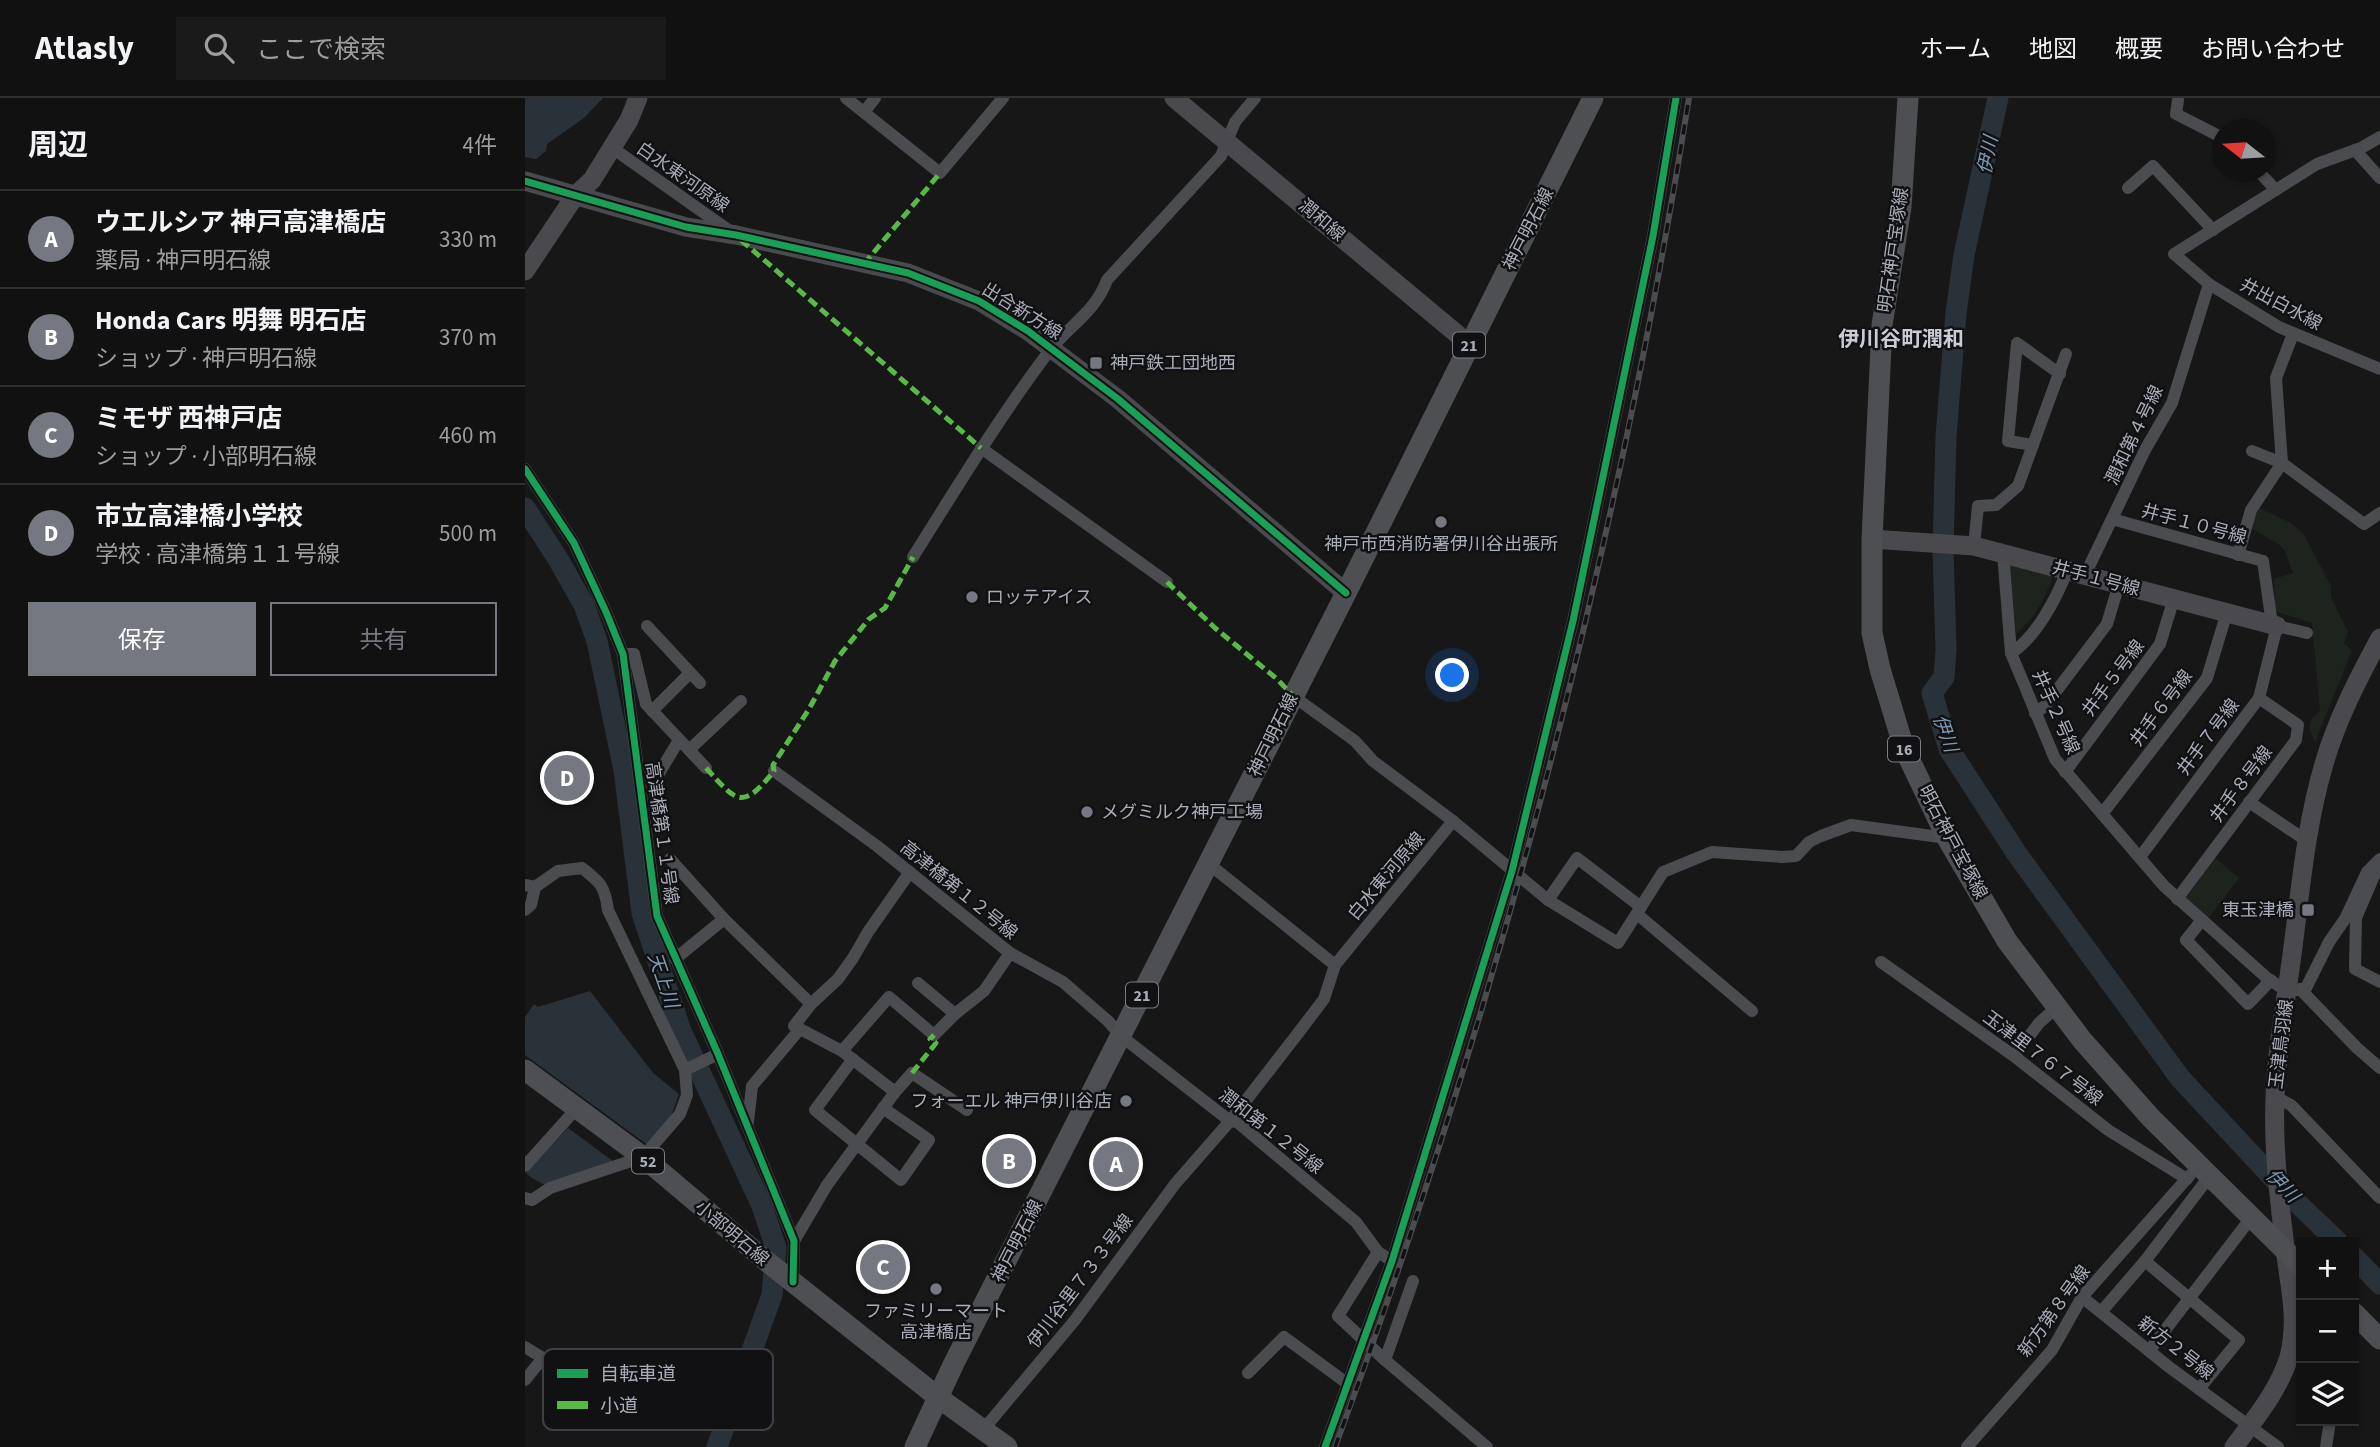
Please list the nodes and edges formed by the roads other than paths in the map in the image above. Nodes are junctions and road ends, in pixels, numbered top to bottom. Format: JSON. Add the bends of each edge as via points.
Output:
{"nodes":[{"id":1,"x":638,"y":98,"type":"edge"},
{"id":2,"x":846,"y":98,"type":"edge"},
{"id":3,"x":875,"y":98,"type":"edge"},
{"id":4,"x":1003,"y":98,"type":"edge"},
{"id":5,"x":1174,"y":98,"type":"edge"},
{"id":6,"x":1255,"y":98,"type":"edge"},
{"id":7,"x":1593,"y":98,"type":"edge"},
{"id":8,"x":1675,"y":98,"type":"edge"},
{"id":9,"x":1908,"y":98,"type":"edge"},
{"id":10,"x":2178,"y":100,"type":"dead end"},
{"id":11,"x":865,"y":112,"type":"junction"},
{"id":12,"x":2212,"y":132,"type":"edge"},
{"id":13,"x":2380,"y":137,"type":"edge"},
{"id":14,"x":1226,"y":141,"type":"junction"},
{"id":15,"x":611,"y":148,"type":"junction"},
{"id":16,"x":2355,"y":150,"type":"junction"},
{"id":17,"x":2380,"y":178,"type":"edge"},
{"id":18,"x":525,"y":181,"type":"edge"},
{"id":19,"x":2268,"y":182,"type":"edge"},
{"id":20,"x":2128,"y":188,"type":"dead end"},
{"id":21,"x":2276,"y":190,"type":"junction"},
{"id":22,"x":575,"y":196,"type":"junction"},
{"id":23,"x":2213,"y":230,"type":"junction"},
{"id":24,"x":736,"y":235,"type":"junction"},
{"id":25,"x":525,"y":271,"type":"edge"},
{"id":26,"x":2209,"y":284,"type":"junction"},
{"id":27,"x":2293,"y":334,"type":"junction"},
{"id":28,"x":1469,"y":344,"type":"junction"},
{"id":29,"x":1052,"y":348,"type":"junction"},
{"id":30,"x":2066,"y":354,"type":"dead end"},
{"id":31,"x":2380,"y":369,"type":"edge"},
{"id":32,"x":2060,"y":374,"type":"junction"},
{"id":33,"x":2033,"y":445,"type":"junction"},
{"id":34,"x":981,"y":448,"type":"junction"},
{"id":35,"x":2252,"y":451,"type":"dead end"},
{"id":36,"x":2282,"y":463,"type":"junction"},
{"id":37,"x":525,"y":469,"type":"edge"},
{"id":38,"x":2380,"y":513,"type":"edge"},
{"id":39,"x":2112,"y":519,"type":"junction"},
{"id":40,"x":1877,"y":539,"type":"junction"},
{"id":41,"x":1974,"y":546,"type":"junction"},
{"id":42,"x":2003,"y":553,"type":"junction"},
{"id":43,"x":2238,"y":555,"type":"junction"},
{"id":44,"x":913,"y":557,"type":"dead end"},
{"id":45,"x":2076,"y":573,"type":"junction"},
{"id":46,"x":1167,"y":582,"type":"dead end"},
{"id":47,"x":2119,"y":584,"type":"junction"},
{"id":48,"x":1346,"y":593,"type":"junction"},
{"id":49,"x":2174,"y":598,"type":"junction"},
{"id":50,"x":2227,"y":612,"type":"junction"},
{"id":51,"x":647,"y":626,"type":"dead end"},
{"id":52,"x":2277,"y":626,"type":"junction"},
{"id":53,"x":2307,"y":633,"type":"dead end"},
{"id":54,"x":2380,"y":638,"type":"edge"},
{"id":55,"x":2011,"y":653,"type":"junction"},
{"id":56,"x":623,"y":654,"type":"junction"},
{"id":57,"x":690,"y":673,"type":"junction"},
{"id":58,"x":700,"y":683,"type":"dead end"},
{"id":59,"x":1293,"y":696,"type":"junction"},
{"id":60,"x":2259,"y":698,"type":"junction"},
{"id":61,"x":741,"y":701,"type":"dead end"},
{"id":62,"x":652,"y":711,"type":"junction"},
{"id":63,"x":2035,"y":713,"type":"junction"},
{"id":64,"x":680,"y":740,"type":"junction"},
{"id":65,"x":689,"y":750,"type":"junction"},
{"id":66,"x":706,"y":768,"type":"dead end"},
{"id":67,"x":774,"y":771,"type":"dead end"},
{"id":68,"x":2065,"y":772,"type":"junction"},
{"id":69,"x":658,"y":775,"type":"dead end"},
{"id":70,"x":2249,"y":802,"type":"junction"},
{"id":71,"x":2102,"y":814,"type":"junction"},
{"id":72,"x":1454,"y":821,"type":"junction"},
{"id":73,"x":1947,"y":838,"type":"junction"},
{"id":74,"x":2307,"y":841,"type":"junction"},
{"id":75,"x":2140,"y":857,"type":"junction"},
{"id":76,"x":670,"y":859,"type":"dead end"},
{"id":77,"x":2380,"y":859,"type":"edge"},
{"id":78,"x":1209,"y":864,"type":"junction"},
{"id":79,"x":2380,"y":869,"type":"edge"},
{"id":80,"x":910,"y":872,"type":"junction"},
{"id":81,"x":1512,"y":872,"type":"junction"},
{"id":82,"x":530,"y":886,"type":"edge"},
{"id":83,"x":2177,"y":899,"type":"junction"},
{"id":84,"x":1548,"y":900,"type":"junction"},
{"id":85,"x":525,"y":910,"type":"edge"},
{"id":86,"x":1639,"y":910,"type":"junction"},
{"id":87,"x":724,"y":919,"type":"junction"},
{"id":88,"x":2202,"y":920,"type":"junction"},
{"id":89,"x":1010,"y":953,"type":"junction"},
{"id":90,"x":675,"y":959,"type":"junction"},
{"id":91,"x":1881,"y":962,"type":"dead end"},
{"id":92,"x":1335,"y":965,"type":"junction"},
{"id":93,"x":2271,"y":980,"type":"junction"},
{"id":94,"x":918,"y":982,"type":"dead end"},
{"id":95,"x":2380,"y":982,"type":"edge"},
{"id":96,"x":2294,"y":990,"type":"junction"},
{"id":97,"x":811,"y":1004,"type":"junction"},
{"id":98,"x":2057,"y":1007,"type":"junction"},
{"id":99,"x":1752,"y":1011,"type":"dead end"},
{"id":100,"x":955,"y":1014,"type":"junction"},
{"id":101,"x":800,"y":1029,"type":"junction"},
{"id":102,"x":1121,"y":1037,"type":"junction"},
{"id":103,"x":842,"y":1051,"type":"junction"},
{"id":104,"x":718,"y":1054,"type":"junction"},
{"id":105,"x":2014,"y":1056,"type":"junction"},
{"id":106,"x":853,"y":1059,"type":"junction"},
{"id":107,"x":2380,"y":1068,"type":"edge"},
{"id":108,"x":525,"y":1070,"type":"edge"},
{"id":109,"x":685,"y":1070,"type":"junction"},
{"id":110,"x":895,"y":1093,"type":"junction"},
{"id":111,"x":2275,"y":1097,"type":"junction"},
{"id":112,"x":577,"y":1108,"type":"junction"},
{"id":113,"x":883,"y":1108,"type":"junction"},
{"id":114,"x":967,"y":1110,"type":"dead end"},
{"id":115,"x":1230,"y":1121,"type":"junction"},
{"id":116,"x":748,"y":1126,"type":"junction"},
{"id":117,"x":858,"y":1144,"type":"junction"},
{"id":118,"x":643,"y":1157,"type":"junction"},
{"id":119,"x":525,"y":1166,"type":"edge"},
{"id":120,"x":2198,"y":1174,"type":"junction"},
{"id":121,"x":525,"y":1198,"type":"edge"},
{"id":122,"x":2380,"y":1198,"type":"edge"},
{"id":123,"x":2251,"y":1218,"type":"junction"},
{"id":124,"x":794,"y":1241,"type":"junction"},
{"id":125,"x":2285,"y":1250,"type":"junction"},
{"id":126,"x":1378,"y":1252,"type":"junction"},
{"id":127,"x":1392,"y":1261,"type":"junction"},
{"id":128,"x":2145,"y":1261,"type":"junction"},
{"id":129,"x":2296,"y":1261,"type":"edge"},
{"id":130,"x":1413,"y":1281,"type":"dead end"},
{"id":131,"x":793,"y":1282,"type":"junction"},
{"id":132,"x":2082,"y":1297,"type":"junction"},
{"id":133,"x":2190,"y":1298,"type":"junction"},
{"id":134,"x":2101,"y":1312,"type":"junction"},
{"id":135,"x":2359,"y":1318,"type":"edge"},
{"id":136,"x":2380,"y":1339,"type":"edge"},
{"id":137,"x":1364,"y":1340,"type":"junction"},
{"id":138,"x":525,"y":1347,"type":"edge"},
{"id":139,"x":2149,"y":1351,"type":"junction"},
{"id":140,"x":543,"y":1358,"type":"edge"},
{"id":141,"x":1385,"y":1360,"type":"junction"},
{"id":142,"x":543,"y":1366,"type":"edge"},
{"id":143,"x":1248,"y":1373,"type":"dead end"},
{"id":144,"x":525,"y":1380,"type":"edge"},
{"id":145,"x":1348,"y":1384,"type":"junction"},
{"id":146,"x":2199,"y":1389,"type":"junction"},
{"id":147,"x":939,"y":1398,"type":"junction"},
{"id":148,"x":2250,"y":1426,"type":"junction"},
{"id":149,"x":2329,"y":1426,"type":"edge"},
{"id":150,"x":983,"y":1430,"type":"junction"},
{"id":151,"x":1004,"y":1446,"type":"edge"},
{"id":152,"x":915,"y":1447,"type":"edge"},
{"id":153,"x":1325,"y":1447,"type":"edge"},
{"id":154,"x":1487,"y":1447,"type":"edge"},
{"id":155,"x":1967,"y":1447,"type":"edge"},
{"id":156,"x":2234,"y":1447,"type":"edge"},
{"id":157,"x":2278,"y":1447,"type":"edge"},
{"id":158,"x":2326,"y":1447,"type":"edge"}],
"edges":[{"from":1,"to":15,"type":"street"},
{"from":2,"to":11,"type":"street"},
{"from":3,"to":11,"type":"street"},
{"from":4,"to":11,"type":"street","via":[[940,173]]},
{"from":5,"to":14,"type":"street","name":"潤和線"},
{"from":6,"to":14,"type":"street"},
{"from":7,"to":28,"type":"main road","name":"神戸明石線","number":"21"},
{"from":8,"to":81,"type":"street","via":[[1653,236],[1573,621]]},
{"from":9,"to":40,"type":"main road","name":"明石神戸宝塚線","number":"16","via":[[1901,207],[1882,325]]},
{"from":10,"to":12,"type":"street","via":[[2176,114]]},
{"from":13,"to":16,"type":"street"},
{"from":14,"to":28,"type":"street","name":"潤和線"},
{"from":14,"to":29,"type":"street","via":[[1221,156],[1107,280],[1101,296]]},
{"from":15,"to":22,"type":"street","via":[[592,180]]},
{"from":15,"to":24,"type":"street","name":"白水東河原線"},
{"from":16,"to":17,"type":"street"},
{"from":16,"to":21,"type":"street","via":[[2318,164]]},
{"from":18,"to":22,"type":"street","name":"出合新方線"},
{"from":19,"to":21,"type":"street"},
{"from":20,"to":23,"type":"street","via":[[2153,166]]},
{"from":21,"to":23,"type":"street"},
{"from":22,"to":24,"type":"street","name":"出合新方線","via":[[686,227]]},
{"from":22,"to":25,"type":"street"},
{"from":23,"to":26,"type":"street","name":"井出白水線","via":[[2174,254]]},
{"from":24,"to":29,"type":"street","name":"出合新方線","via":[[908,273],[979,301]]},
{"from":26,"to":27,"type":"street","name":"井出白水線"},
{"from":26,"to":39,"type":"street","name":"潤和第４号線","via":[[2172,403]]},
{"from":27,"to":31,"type":"street","name":"井出白水線"},
{"from":27,"to":36,"type":"street","via":[[2276,379]]},
{"from":28,"to":48,"type":"main road","name":"神戸明石線","number":"21"},
{"from":29,"to":34,"type":"street"},
{"from":29,"to":48,"type":"street","name":"出合新方線"},
{"from":30,"to":32,"type":"street"},
{"from":32,"to":33,"type":"street"},
{"from":32,"to":33,"type":"street","via":[[2017,343],[2008,441]]},
{"from":33,"to":41,"type":"street","via":[[2018,486],[1996,505],[1978,506]]},
{"from":34,"to":44,"type":"street"},
{"from":34,"to":46,"type":"street"},
{"from":35,"to":36,"type":"street"},
{"from":36,"to":38,"type":"street","via":[[2364,524]]},
{"from":36,"to":43,"type":"street","via":[[2251,510]]},
{"from":37,"to":56,"type":"street","name":"高津橋第１１号線","via":[[574,543]]},
{"from":39,"to":43,"type":"street","name":"井手１０号線"},
{"from":39,"to":45,"type":"street"},
{"from":40,"to":41,"type":"street","name":"井手１号線"},
{"from":40,"to":73,"type":"main road","name":"明石神戸宝塚線","number":"16","via":[[1873,633],[1879,669],[1904,748]]},
{"from":41,"to":42,"type":"street","name":"井手１号線"},
{"from":42,"to":45,"type":"street","name":"井手１号線"},
{"from":42,"to":55,"type":"street","name":"井手２号線"},
{"from":43,"to":52,"type":"street","name":"井手１０号線","via":[[2263,561],[2271,617]]},
{"from":45,"to":47,"type":"street","name":"井手１号線"},
{"from":45,"to":55,"type":"street","via":[[2021,647]]},
{"from":47,"to":49,"type":"street","name":"井手１号線"},
{"from":47,"to":63,"type":"street","via":[[2107,624]]},
{"from":48,"to":59,"type":"main road","name":"神戸明石線","number":"21"},
{"from":49,"to":50,"type":"street","name":"井手１号線"},
{"from":49,"to":68,"type":"street","name":"井手５号線","via":[[2160,644]]},
{"from":50,"to":52,"type":"street","name":"井手１号線"},
{"from":50,"to":71,"type":"street","name":"井手６号線","via":[[2207,678]]},
{"from":51,"to":57,"type":"street"},
{"from":52,"to":53,"type":"street","name":"井手１号線"},
{"from":52,"to":60,"type":"street","name":"井手７号線"},
{"from":54,"to":74,"type":"street","name":"玉津鳥羽線","via":[[2347,701],[2324,764]]},
{"from":55,"to":63,"type":"street","name":"井手２号線"},
{"from":56,"to":62,"type":"street","via":[[633,654]]},
{"from":56,"to":90,"type":"street","name":"高津橋第１１号線","via":[[657,916]]},
{"from":57,"to":58,"type":"street"},
{"from":57,"to":62,"type":"street"},
{"from":59,"to":72,"type":"street"},
{"from":59,"to":78,"type":"main road","name":"神戸明石線","number":"21"},
{"from":60,"to":70,"type":"street","name":"井手８号線","via":[[2298,725],[2296,740]]},
{"from":60,"to":75,"type":"street","name":"井手７号線"},
{"from":61,"to":65,"type":"street"},
{"from":62,"to":64,"type":"street"},
{"from":63,"to":68,"type":"street","name":"井手２号線"},
{"from":64,"to":65,"type":"street"},
{"from":64,"to":69,"type":"street"},
{"from":65,"to":66,"type":"street"},
{"from":67,"to":80,"type":"street","name":"高津橋第１２号線"},
{"from":68,"to":71,"type":"street","name":"井手２号線"},
{"from":70,"to":74,"type":"street"},
{"from":70,"to":83,"type":"street","name":"井手８号線"},
{"from":71,"to":75,"type":"street","name":"井手２号線"},
{"from":72,"to":81,"type":"street"},
{"from":72,"to":92,"type":"street","name":"白水東河原線"},
{"from":73,"to":86,"type":"street","via":[[1851,824],[1809,842],[1796,856],[1712,852],[1663,872]]},
{"from":73,"to":98,"type":"main road","name":"明石神戸宝塚線","number":"16","via":[[2007,941]]},
{"from":74,"to":96,"type":"street","name":"玉津鳥羽線"},
{"from":75,"to":83,"type":"street","name":"井手２号線"},
{"from":76,"to":87,"type":"street"},
{"from":77,"to":96,"type":"street","via":[[2367,872],[2306,988]]},
{"from":78,"to":92,"type":"street"},
{"from":78,"to":102,"type":"main road","name":"神戸明石線","number":"21"},
{"from":79,"to":95,"type":"street","via":[[2356,918],[2355,969]]},
{"from":80,"to":89,"type":"street","name":"高津橋第１２号線"},
{"from":80,"to":97,"type":"street","via":[[838,979]]},
{"from":81,"to":84,"type":"street"},
{"from":81,"to":127,"type":"street"},
{"from":82,"to":85,"type":"street","via":[[531,905]]},
{"from":82,"to":109,"type":"street","via":[[558,871],[582,868],[599,882]]},
{"from":83,"to":88,"type":"street","name":"井手２号線"},
{"from":84,"to":86,"type":"street","via":[[1618,943]]},
{"from":84,"to":86,"type":"street","via":[[1577,858]]},
{"from":86,"to":99,"type":"street"},
{"from":87,"to":90,"type":"street"},
{"from":87,"to":97,"type":"street"},
{"from":88,"to":93,"type":"street","name":"井手２号線"},
{"from":88,"to":93,"type":"street","via":[[2186,940],[2248,1004]]},
{"from":89,"to":100,"type":"street","via":[[984,991]]},
{"from":89,"to":102,"type":"street","name":"高津橋第１２号線","via":[[1063,982]]},
{"from":90,"to":104,"type":"street","name":"高津橋第１１号線"},
{"from":91,"to":105,"type":"street","name":"玉津里７６７号線"},
{"from":92,"to":115,"type":"street","name":"白水東河原線","via":[[1324,999]]},
{"from":93,"to":96,"type":"street","name":"井手２号線"},
{"from":94,"to":100,"type":"street"},
{"from":96,"to":107,"type":"street","name":"井手２号線"},
{"from":96,"to":111,"type":"street","name":"玉津鳥羽線"},
{"from":97,"to":101,"type":"street","via":[[794,1026]]},
{"from":98,"to":105,"type":"street"},
{"from":98,"to":120,"type":"main road","name":"明石神戸宝塚線","number":"16"},
{"from":100,"to":103,"type":"street","via":[[934,1035],[889,997]]},
{"from":101,"to":103,"type":"street"},
{"from":101,"to":116,"type":"street","via":[[752,1086]]},
{"from":102,"to":115,"type":"street","name":"潤和第１２号線"},
{"from":102,"to":147,"type":"main road","name":"神戸明石線","number":"21"},
{"from":103,"to":106,"type":"street"},
{"from":104,"to":109,"type":"street"},
{"from":104,"to":116,"type":"street","name":"高津橋第１１号線"},
{"from":105,"to":120,"type":"street","name":"玉津里７６７号線","via":[[2108,1130]]},
{"from":106,"to":110,"type":"street"},
{"from":106,"to":117,"type":"street","via":[[815,1110]]},
{"from":108,"to":112,"type":"main road","name":"小部明石線","number":"52"},
{"from":109,"to":118,"type":"street","via":[[687,1095],[680,1114]]},
{"from":110,"to":113,"type":"street"},
{"from":110,"to":114,"type":"street","via":[[912,1073]]},
{"from":111,"to":122,"type":"street","via":[[2291,1105]]},
{"from":111,"to":125,"type":"street","name":"玉津鳥羽線"},
{"from":112,"to":118,"type":"main road","name":"小部明石線","number":"52"},
{"from":112,"to":119,"type":"street"},
{"from":113,"to":117,"type":"street"},
{"from":113,"to":117,"type":"street","via":[[929,1140],[901,1180]]},
{"from":115,"to":126,"type":"street","name":"潤和第１２号線","via":[[1237,1122],[1356,1222]]},
{"from":115,"to":150,"type":"street","name":"伊川谷里７３３号線","via":[[1175,1184],[1075,1320]]},
{"from":116,"to":124,"type":"street","name":"高津橋第１１号線"},
{"from":117,"to":124,"type":"street"},
{"from":118,"to":121,"type":"street","via":[[550,1188],[532,1200]]},
{"from":118,"to":131,"type":"main road","name":"小部明石線","number":"52"},
{"from":120,"to":123,"type":"main road","name":"明石神戸宝塚線","number":"16"},
{"from":120,"to":128,"type":"street"},
{"from":120,"to":132,"type":"street","name":"新方第８号線"},
{"from":123,"to":125,"type":"main road","name":"明石神戸宝塚線","number":"16"},
{"from":123,"to":133,"type":"street"},
{"from":124,"to":131,"type":"street","name":"高津橋第１１号線"},
{"from":125,"to":129,"type":"main road","name":"明石神戸宝塚線","number":"16"},
{"from":125,"to":148,"type":"street","name":"玉津鳥羽線","via":[[2294,1304],[2288,1357]]},
{"from":126,"to":127,"type":"street","name":"潤和第１２号線"},
{"from":126,"to":137,"type":"street","via":[[1338,1316]]},
{"from":127,"to":137,"type":"street"},
{"from":128,"to":133,"type":"street"},
{"from":128,"to":134,"type":"street"},
{"from":130,"to":141,"type":"street"},
{"from":131,"to":147,"type":"main road","name":"小部明石線","number":"52"},
{"from":132,"to":134,"type":"street","name":"新方２号線"},
{"from":132,"to":155,"type":"street","name":"新方第８号線","via":[[2052,1350]]},
{"from":133,"to":139,"type":"street"},
{"from":133,"to":146,"type":"street","via":[[2239,1340]]},
{"from":134,"to":139,"type":"street","name":"新方２号線"},
{"from":135,"to":136,"type":"main road"},
{"from":137,"to":141,"type":"street"},
{"from":137,"to":145,"type":"street"},
{"from":138,"to":140,"type":"street"},
{"from":139,"to":146,"type":"street","name":"新方２号線"},
{"from":141,"to":154,"type":"street"},
{"from":142,"to":144,"type":"street"},
{"from":143,"to":145,"type":"street","via":[[1284,1337]]},
{"from":145,"to":153,"type":"street"},
{"from":146,"to":148,"type":"street","name":"新方２号線"},
{"from":147,"to":150,"type":"main road","name":"小部明石線","number":"52"},
{"from":147,"to":152,"type":"main road","name":"神戸明石線","number":"21"},
{"from":148,"to":156,"type":"street","name":"玉津鳥羽線"},
{"from":148,"to":157,"type":"street","name":"新方２号線"},
{"from":149,"to":158,"type":"street"},
{"from":150,"to":151,"type":"main road","name":"小部明石線","number":"52"}]}
